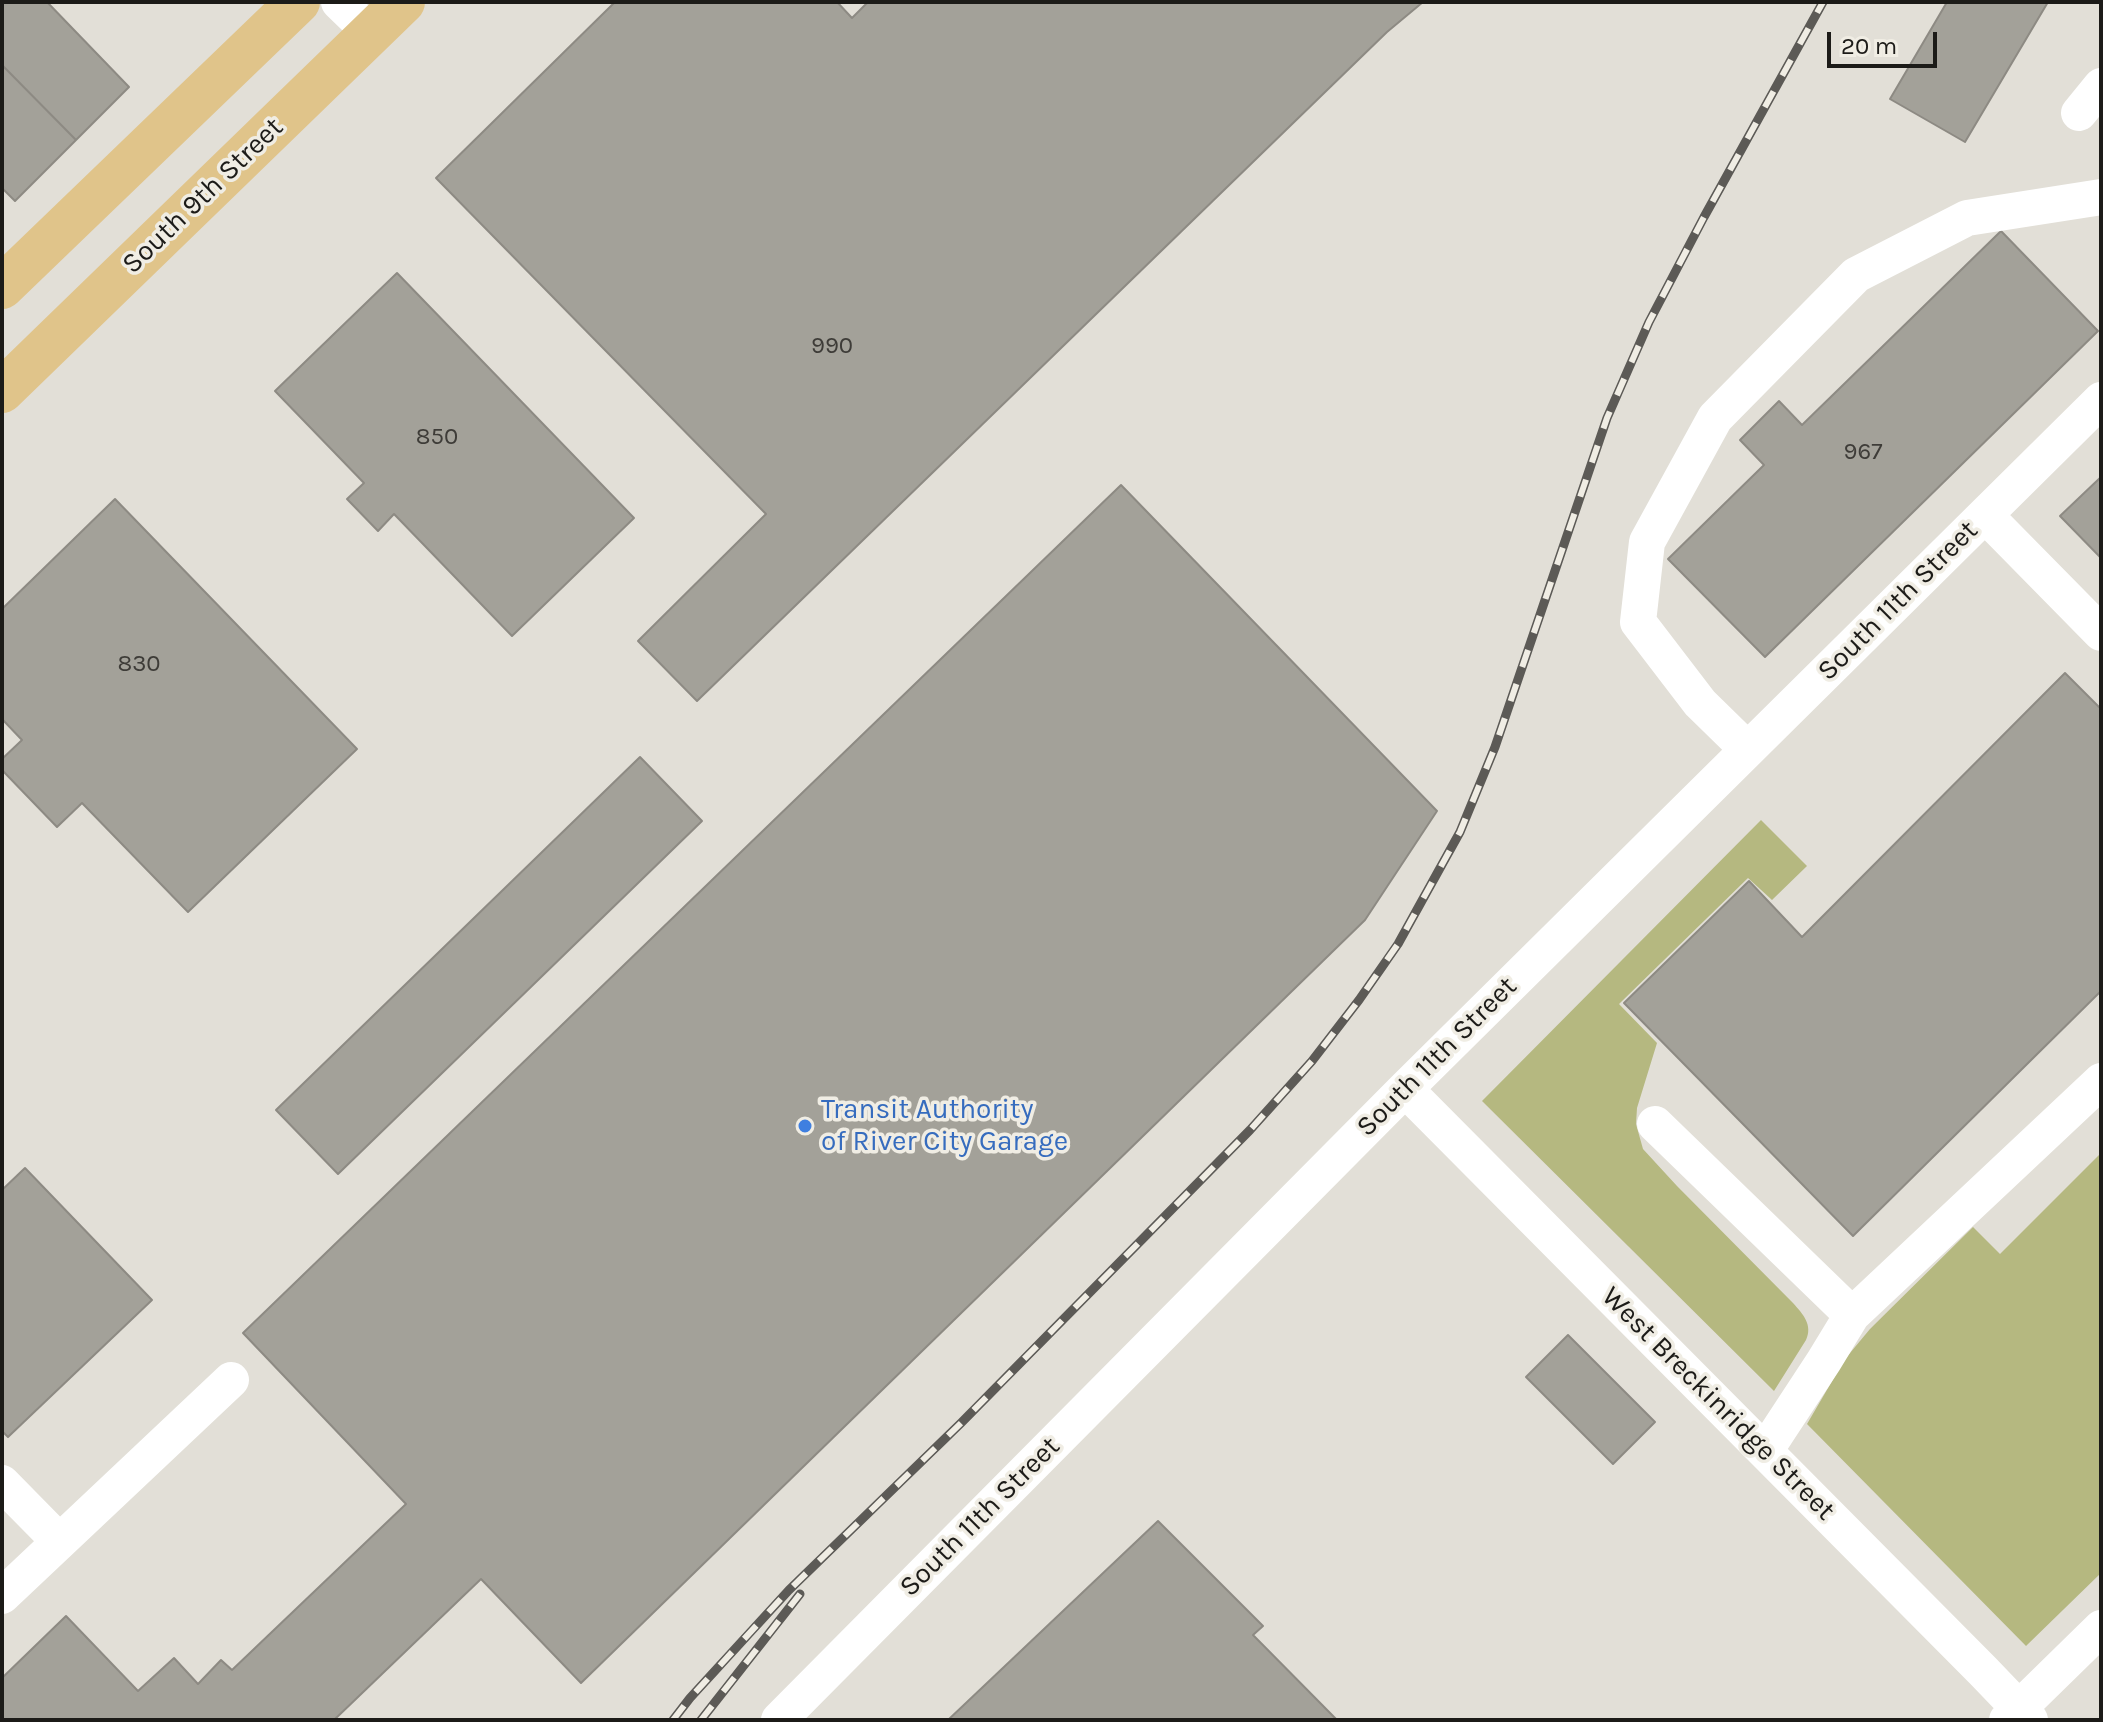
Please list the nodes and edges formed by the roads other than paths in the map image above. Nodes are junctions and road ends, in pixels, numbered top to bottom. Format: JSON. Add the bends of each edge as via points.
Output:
{"nodes":[{"id":1,"x":298,"y":2,"type":"edge"},
{"id":2,"x":339,"y":2,"type":"edge"},
{"id":3,"x":403,"y":2,"type":"edge"},
{"id":4,"x":371,"y":33,"type":"junction"},
{"id":5,"x":2101,"y":197,"type":"edge"},
{"id":6,"x":2,"y":287,"type":"edge"},
{"id":7,"x":2,"y":391,"type":"edge"},
{"id":8,"x":2101,"y":400,"type":"edge"},
{"id":9,"x":1985,"y":515,"type":"junction"},
{"id":10,"x":2101,"y":633,"type":"edge"},
{"id":11,"x":1747,"y":749,"type":"junction"},
{"id":12,"x":2101,"y":1081,"type":"edge"},
{"id":13,"x":1405,"y":1089,"type":"junction"},
{"id":14,"x":1655,"y":1124,"type":"dead end"},
{"id":15,"x":1852,"y":1315,"type":"junction"},
{"id":16,"x":231,"y":1380,"type":"dead end"},
{"id":17,"x":1765,"y":1451,"type":"junction"},
{"id":18,"x":2,"y":1483,"type":"edge"},
{"id":19,"x":59,"y":1541,"type":"junction"},
{"id":20,"x":2,"y":1596,"type":"edge"},
{"id":21,"x":2101,"y":1628,"type":"edge"},
{"id":22,"x":2018,"y":1716,"type":"edge"},
{"id":23,"x":779,"y":1720,"type":"edge"}],
"edges":[{"from":1,"to":6,"type":"main road"},
{"from":2,"to":4,"type":"street"},
{"from":3,"to":4,"type":"main road","name":"South 9th Street"},
{"from":4,"to":7,"type":"main road","name":"South 9th Street"},
{"from":5,"to":11,"type":"street","via":[[1967,218],[1856,275],[1715,418],[1647,542],[1638,622],[1700,703]]},
{"from":8,"to":9,"type":"street","name":"South 11th Street"},
{"from":9,"to":10,"type":"street"},
{"from":9,"to":11,"type":"street","name":"South 11th Street"},
{"from":11,"to":13,"type":"street","name":"South 11th Street"},
{"from":12,"to":15,"type":"street"},
{"from":13,"to":17,"type":"street","name":"West Breckinridge Street"},
{"from":13,"to":23,"type":"street","name":"South 11th Street"},
{"from":14,"to":15,"type":"street"},
{"from":15,"to":17,"type":"street"},
{"from":16,"to":19,"type":"street"},
{"from":17,"to":22,"type":"street","name":"West Breckinridge Street"},
{"from":18,"to":19,"type":"street"},
{"from":19,"to":20,"type":"street"},
{"from":21,"to":22,"type":"street"}]}
